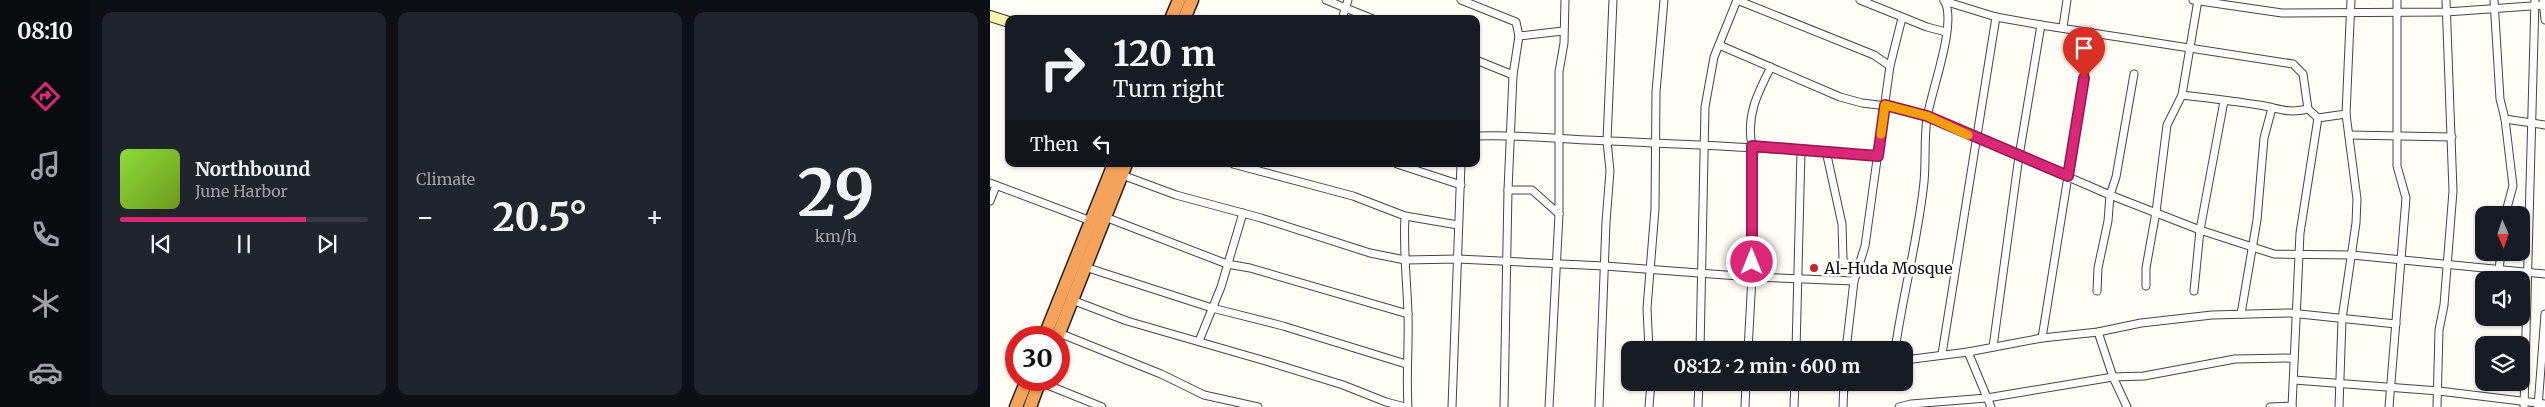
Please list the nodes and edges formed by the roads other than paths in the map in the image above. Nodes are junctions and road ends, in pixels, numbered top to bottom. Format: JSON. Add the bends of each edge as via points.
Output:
{"nodes":[{"id":1,"x":1179,"y":0,"type":"edge"},
{"id":2,"x":1192,"y":0,"type":"edge"},
{"id":3,"x":1326,"y":0,"type":"edge"},
{"id":4,"x":1348,"y":0,"type":"edge"},
{"id":5,"x":1461,"y":0,"type":"edge"},
{"id":6,"x":1565,"y":0,"type":"edge"},
{"id":7,"x":1613,"y":0,"type":"edge"},
{"id":8,"x":1664,"y":0,"type":"edge"},
{"id":9,"x":1737,"y":0,"type":"edge"},
{"id":10,"x":1860,"y":0,"type":"edge"},
{"id":11,"x":2067,"y":0,"type":"edge"},
{"id":12,"x":2196,"y":0,"type":"edge"},
{"id":13,"x":2351,"y":0,"type":"edge"},
{"id":14,"x":2397,"y":0,"type":"edge"},
{"id":15,"x":2446,"y":0,"type":"edge"},
{"id":16,"x":2535,"y":0,"type":"edge"},
{"id":17,"x":1944,"y":1,"type":"edge"},
{"id":18,"x":2494,"y":4,"type":"edge"},
{"id":19,"x":2544,"y":4,"type":"edge"},
{"id":20,"x":1345,"y":8,"type":"junction"},
{"id":21,"x":2398,"y":11,"type":"junction"},
{"id":22,"x":2351,"y":12,"type":"junction"},
{"id":23,"x":2446,"y":12,"type":"junction"},
{"id":24,"x":1173,"y":15,"type":"edge"},
{"id":25,"x":1186,"y":15,"type":"edge"},
{"id":26,"x":1343,"y":15,"type":"edge"},
{"id":27,"x":1363,"y":15,"type":"edge"},
{"id":28,"x":1996,"y":17,"type":"junction"},
{"id":29,"x":1902,"y":18,"type":"junction"},
{"id":30,"x":991,"y":19,"type":"edge"},
{"id":31,"x":2545,"y":20,"type":"edge"},
{"id":32,"x":1005,"y":21,"type":"edge"},
{"id":33,"x":2041,"y":25,"type":"junction"},
{"id":34,"x":2063,"y":27,"type":"junction"},
{"id":35,"x":1563,"y":31,"type":"junction"},
{"id":36,"x":1946,"y":32,"type":"junction"},
{"id":37,"x":2091,"y":32,"type":"junction"},
{"id":38,"x":1518,"y":36,"type":"junction"},
{"id":39,"x":1719,"y":45,"type":"junction"},
{"id":40,"x":2191,"y":48,"type":"junction"},
{"id":41,"x":1480,"y":62,"type":"edge"},
{"id":42,"x":1890,"y":66,"type":"junction"},
{"id":43,"x":1771,"y":68,"type":"junction"},
{"id":44,"x":2134,"y":74,"type":"dead end"},
{"id":45,"x":1513,"y":75,"type":"junction"},
{"id":46,"x":2182,"y":95,"type":"junction"},
{"id":47,"x":2224,"y":101,"type":"junction"},
{"id":48,"x":1885,"y":105,"type":"junction"},
{"id":49,"x":2272,"y":108,"type":"junction"},
{"id":50,"x":2308,"y":109,"type":"junction"},
{"id":51,"x":2346,"y":114,"type":"junction"},
{"id":52,"x":1927,"y":116,"type":"junction"},
{"id":53,"x":2318,"y":118,"type":"junction"},
{"id":54,"x":2505,"y":119,"type":"junction"},
{"id":55,"x":2545,"y":125,"type":"edge"},
{"id":56,"x":1510,"y":134,"type":"junction"},
{"id":57,"x":2349,"y":135,"type":"junction"},
{"id":58,"x":1480,"y":136,"type":"edge"},
{"id":59,"x":2397,"y":137,"type":"junction"},
{"id":60,"x":2452,"y":137,"type":"junction"},
{"id":61,"x":1976,"y":138,"type":"junction"},
{"id":62,"x":1559,"y":139,"type":"junction"},
{"id":63,"x":1607,"y":141,"type":"junction"},
{"id":64,"x":1656,"y":143,"type":"junction"},
{"id":65,"x":1705,"y":145,"type":"junction"},
{"id":66,"x":1752,"y":146,"type":"junction"},
{"id":67,"x":1800,"y":151,"type":"junction"},
{"id":68,"x":1826,"y":151,"type":"junction"},
{"id":69,"x":1878,"y":156,"type":"junction"},
{"id":70,"x":2019,"y":156,"type":"junction"},
{"id":71,"x":1113,"y":167,"type":"edge"},
{"id":72,"x":1244,"y":167,"type":"edge"},
{"id":73,"x":1406,"y":167,"type":"edge"},
{"id":74,"x":1461,"y":167,"type":"edge"},
{"id":75,"x":1124,"y":170,"type":"edge"},
{"id":76,"x":2068,"y":176,"type":"junction"},
{"id":77,"x":993,"y":184,"type":"edge"},
{"id":78,"x":1461,"y":185,"type":"junction"},
{"id":79,"x":1508,"y":190,"type":"junction"},
{"id":80,"x":2110,"y":195,"type":"junction"},
{"id":81,"x":990,"y":201,"type":"edge"},
{"id":82,"x":2507,"y":206,"type":"edge"},
{"id":83,"x":2156,"y":212,"type":"junction"},
{"id":84,"x":1243,"y":213,"type":"junction"},
{"id":85,"x":1559,"y":214,"type":"junction"},
{"id":86,"x":1405,"y":216,"type":"junction"},
{"id":87,"x":1105,"y":217,"type":"junction"},
{"id":88,"x":1091,"y":221,"type":"junction"},
{"id":89,"x":1458,"y":225,"type":"junction"},
{"id":90,"x":2200,"y":230,"type":"junction"},
{"id":91,"x":2252,"y":246,"type":"junction"},
{"id":92,"x":2300,"y":253,"type":"junction"},
{"id":93,"x":2352,"y":255,"type":"junction"},
{"id":94,"x":1458,"y":259,"type":"junction"},
{"id":95,"x":1405,"y":260,"type":"junction"},
{"id":96,"x":1506,"y":261,"type":"junction"},
{"id":97,"x":2400,"y":261,"type":"junction"},
{"id":98,"x":2500,"y":261,"type":"edge"},
{"id":99,"x":1227,"y":264,"type":"junction"},
{"id":100,"x":1555,"y":264,"type":"junction"},
{"id":101,"x":1605,"y":266,"type":"junction"},
{"id":102,"x":2447,"y":266,"type":"junction"},
{"id":103,"x":1085,"y":267,"type":"junction"},
{"id":104,"x":1650,"y":269,"type":"junction"},
{"id":105,"x":1856,"y":270,"type":"junction"},
{"id":106,"x":2499,"y":270,"type":"junction"},
{"id":107,"x":1702,"y":272,"type":"junction"},
{"id":108,"x":2545,"y":274,"type":"edge"},
{"id":109,"x":1752,"y":277,"type":"junction"},
{"id":110,"x":1798,"y":279,"type":"junction"},
{"id":111,"x":1854,"y":281,"type":"junction"},
{"id":112,"x":2146,"y":286,"type":"dead end"},
{"id":113,"x":2096,"y":291,"type":"dead end"},
{"id":114,"x":2194,"y":291,"type":"dead end"},
{"id":115,"x":1072,"y":300,"type":"junction"},
{"id":116,"x":1212,"y":308,"type":"junction"},
{"id":117,"x":1408,"y":314,"type":"junction"},
{"id":118,"x":2241,"y":314,"type":"junction"},
{"id":119,"x":2297,"y":314,"type":"junction"},
{"id":120,"x":2545,"y":314,"type":"edge"},
{"id":121,"x":2342,"y":319,"type":"junction"},
{"id":122,"x":2396,"y":324,"type":"junction"},
{"id":123,"x":1049,"y":326,"type":"edge"},
{"id":124,"x":1062,"y":326,"type":"edge"},
{"id":125,"x":2098,"y":332,"type":"junction"},
{"id":126,"x":2042,"y":338,"type":"junction"},
{"id":127,"x":1070,"y":339,"type":"edge"},
{"id":128,"x":1199,"y":340,"type":"junction"},
{"id":129,"x":1649,"y":341,"type":"edge"},
{"id":130,"x":1700,"y":341,"type":"edge"},
{"id":131,"x":1748,"y":341,"type":"edge"},
{"id":132,"x":1796,"y":341,"type":"edge"},
{"id":133,"x":1847,"y":341,"type":"edge"},
{"id":134,"x":1897,"y":341,"type":"edge"},
{"id":135,"x":1993,"y":347,"type":"junction"},
{"id":136,"x":1968,"y":352,"type":"junction"},
{"id":137,"x":1942,"y":354,"type":"junction"},
{"id":138,"x":2294,"y":358,"type":"junction"},
{"id":139,"x":1913,"y":359,"type":"edge"},
{"id":140,"x":1406,"y":364,"type":"junction"},
{"id":141,"x":2113,"y":377,"type":"junction"},
{"id":142,"x":2294,"y":380,"type":"junction"},
{"id":143,"x":2341,"y":383,"type":"junction"},
{"id":144,"x":2391,"y":387,"type":"junction"},
{"id":145,"x":1028,"y":391,"type":"edge"},
{"id":146,"x":1034,"y":391,"type":"edge"},
{"id":147,"x":1061,"y":391,"type":"edge"},
{"id":148,"x":1650,"y":391,"type":"edge"},
{"id":149,"x":1699,"y":391,"type":"edge"},
{"id":150,"x":1746,"y":391,"type":"edge"},
{"id":151,"x":1795,"y":391,"type":"edge"},
{"id":152,"x":1844,"y":391,"type":"edge"},
{"id":153,"x":2439,"y":391,"type":"junction"},
{"id":154,"x":1987,"y":398,"type":"junction"},
{"id":155,"x":2541,"y":405,"type":"edge"},
{"id":156,"x":2292,"y":406,"type":"edge"},
{"id":157,"x":1016,"y":407,"type":"edge"},
{"id":158,"x":1030,"y":407,"type":"edge"},
{"id":159,"x":1102,"y":407,"type":"edge"},
{"id":160,"x":1258,"y":407,"type":"edge"},
{"id":161,"x":1406,"y":407,"type":"edge"},
{"id":162,"x":1452,"y":407,"type":"edge"},
{"id":163,"x":1504,"y":407,"type":"edge"},
{"id":164,"x":1549,"y":407,"type":"edge"},
{"id":165,"x":1599,"y":407,"type":"edge"},
{"id":166,"x":1649,"y":407,"type":"edge"},
{"id":167,"x":1698,"y":407,"type":"edge"},
{"id":168,"x":1745,"y":407,"type":"edge"},
{"id":169,"x":1794,"y":407,"type":"edge"},
{"id":170,"x":1843,"y":407,"type":"edge"},
{"id":171,"x":1899,"y":407,"type":"edge"},
{"id":172,"x":1991,"y":407,"type":"edge"},
{"id":173,"x":2127,"y":407,"type":"edge"},
{"id":174,"x":2270,"y":407,"type":"edge"},
{"id":175,"x":2339,"y":407,"type":"edge"},
{"id":176,"x":2389,"y":407,"type":"edge"},
{"id":177,"x":2437,"y":407,"type":"edge"},
{"id":178,"x":2524,"y":407,"type":"edge"}],
"edges":[{"from":1,"to":24,"type":"highway"},
{"from":2,"to":25,"type":"highway"},
{"from":3,"to":20,"type":"street"},
{"from":4,"to":20,"type":"street"},
{"from":5,"to":38,"type":"street","via":[[1516,22]]},
{"from":6,"to":35,"type":"street"},
{"from":7,"to":63,"type":"street"},
{"from":8,"to":64,"type":"street","via":[[1656,92]]},
{"from":9,"to":39,"type":"street"},
{"from":9,"to":42,"type":"street","via":[[1874,55]]},
{"from":10,"to":29,"type":"street"},
{"from":11,"to":34,"type":"street"},
{"from":12,"to":22,"type":"street","via":[[2282,13]]},
{"from":12,"to":40,"type":"street"},
{"from":13,"to":22,"type":"street"},
{"from":14,"to":21,"type":"street"},
{"from":15,"to":23,"type":"street"},
{"from":16,"to":178,"type":"street"},
{"from":17,"to":28,"type":"street"},
{"from":17,"to":36,"type":"street","via":[[1949,12]]},
{"from":18,"to":19,"type":"street"},
{"from":18,"to":23,"type":"street"},
{"from":18,"to":54,"type":"street","via":[[2500,98]]},
{"from":19,"to":31,"type":"street"},
{"from":20,"to":26,"type":"street"},
{"from":20,"to":27,"type":"street"},
{"from":21,"to":22,"type":"street"},
{"from":21,"to":23,"type":"street"},
{"from":21,"to":59,"type":"street"},
{"from":22,"to":51,"type":"street"},
{"from":23,"to":60,"type":"street"},
{"from":28,"to":33,"type":"street"},
{"from":28,"to":61,"type":"street"},
{"from":29,"to":36,"type":"street"},
{"from":29,"to":42,"type":"street"},
{"from":30,"to":32,"type":"street"},
{"from":33,"to":34,"type":"street"},
{"from":33,"to":70,"type":"street"},
{"from":34,"to":37,"type":"street"},
{"from":35,"to":38,"type":"street"},
{"from":35,"to":62,"type":"street"},
{"from":36,"to":52,"type":"street"},
{"from":37,"to":40,"type":"street"},
{"from":37,"to":76,"type":"street","via":[[2089,40],[2079,45],[2078,57],[2087,58]]},
{"from":38,"to":45,"type":"street"},
{"from":39,"to":43,"type":"street"},
{"from":39,"to":65,"type":"street","via":[[1707,87]]},
{"from":40,"to":46,"type":"street"},
{"from":40,"to":50,"type":"street","via":[[2292,64],[2303,74]]},
{"from":41,"to":45,"type":"street"},
{"from":42,"to":48,"type":"street"},
{"from":43,"to":48,"type":"street","via":[[1840,97]]},
{"from":43,"to":66,"type":"street","via":[[1754,100],[1749,129]]},
{"from":44,"to":80,"type":"street"},
{"from":45,"to":56,"type":"street"},
{"from":46,"to":47,"type":"street"},
{"from":46,"to":83,"type":"street","via":[[2166,125]]},
{"from":47,"to":49,"type":"street"},
{"from":47,"to":90,"type":"street"},
{"from":48,"to":52,"type":"street"},
{"from":48,"to":69,"type":"street"},
{"from":49,"to":50,"type":"street","via":[[2296,112]]},
{"from":49,"to":91,"type":"street","via":[[2264,138]]},
{"from":50,"to":53,"type":"street"},
{"from":51,"to":53,"type":"street"},
{"from":51,"to":57,"type":"street"},
{"from":52,"to":61,"type":"street"},
{"from":52,"to":134,"type":"street","via":[[1922,192]]},
{"from":53,"to":92,"type":"street","via":[[2300,233]]},
{"from":54,"to":55,"type":"street"},
{"from":54,"to":82,"type":"street","via":[[2513,186]]},
{"from":56,"to":58,"type":"street"},
{"from":56,"to":62,"type":"street"},
{"from":56,"to":79,"type":"street"},
{"from":57,"to":59,"type":"street"},
{"from":57,"to":93,"type":"street","via":[[2357,198]]},
{"from":59,"to":60,"type":"street"},
{"from":59,"to":97,"type":"street","via":[[2397,166],[2406,198]]},
{"from":60,"to":102,"type":"street","via":[[2453,191]]},
{"from":61,"to":70,"type":"street"},
{"from":61,"to":137,"type":"street"},
{"from":62,"to":63,"type":"street"},
{"from":62,"to":85,"type":"street"},
{"from":63,"to":64,"type":"street"},
{"from":63,"to":101,"type":"street","via":[[1610,171]]},
{"from":64,"to":65,"type":"street"},
{"from":64,"to":104,"type":"street"},
{"from":65,"to":66,"type":"street"},
{"from":65,"to":107,"type":"street"},
{"from":66,"to":67,"type":"street"},
{"from":66,"to":109,"type":"street"},
{"from":67,"to":68,"type":"street"},
{"from":67,"to":110,"type":"street"},
{"from":68,"to":69,"type":"street"},
{"from":68,"to":105,"type":"street","via":[[1842,224],[1843,259],[1845,264]]},
{"from":69,"to":105,"type":"street","via":[[1865,246]]},
{"from":70,"to":76,"type":"street"},
{"from":70,"to":135,"type":"street"},
{"from":71,"to":88,"type":"highway"},
{"from":72,"to":86,"type":"street","via":[[1353,196]]},
{"from":73,"to":78,"type":"street"},
{"from":74,"to":78,"type":"street"},
{"from":75,"to":84,"type":"street","via":[[1176,195]]},
{"from":75,"to":87,"type":"highway"},
{"from":76,"to":80,"type":"street"},
{"from":76,"to":126,"type":"street"},
{"from":77,"to":81,"type":"street"},
{"from":77,"to":88,"type":"street"},
{"from":78,"to":89,"type":"street"},
{"from":79,"to":85,"type":"street","via":[[1532,190]]},
{"from":79,"to":96,"type":"street"},
{"from":80,"to":83,"type":"street"},
{"from":80,"to":113,"type":"street"},
{"from":83,"to":90,"type":"street"},
{"from":83,"to":112,"type":"street"},
{"from":84,"to":95,"type":"street","via":[[1370,253]]},
{"from":84,"to":99,"type":"street"},
{"from":85,"to":100,"type":"street"},
{"from":86,"to":89,"type":"street"},
{"from":86,"to":95,"type":"street"},
{"from":87,"to":99,"type":"street"},
{"from":87,"to":103,"type":"highway"},
{"from":88,"to":123,"type":"highway"},
{"from":89,"to":94,"type":"street"},
{"from":90,"to":91,"type":"street"},
{"from":90,"to":114,"type":"street"},
{"from":91,"to":92,"type":"street","via":[[2274,254]]},
{"from":91,"to":118,"type":"street"},
{"from":92,"to":93,"type":"street"},
{"from":92,"to":119,"type":"street"},
{"from":93,"to":97,"type":"street"},
{"from":93,"to":121,"type":"street"},
{"from":94,"to":95,"type":"street"},
{"from":94,"to":96,"type":"street"},
{"from":94,"to":162,"type":"street"},
{"from":95,"to":117,"type":"street"},
{"from":96,"to":100,"type":"street"},
{"from":96,"to":163,"type":"street"},
{"from":97,"to":102,"type":"street"},
{"from":97,"to":122,"type":"street"},
{"from":98,"to":106,"type":"street"},
{"from":99,"to":116,"type":"street"},
{"from":99,"to":117,"type":"street","via":[[1267,272]]},
{"from":100,"to":101,"type":"street"},
{"from":100,"to":164,"type":"street"},
{"from":101,"to":104,"type":"street"},
{"from":101,"to":165,"type":"street"},
{"from":102,"to":106,"type":"street"},
{"from":102,"to":153,"type":"street","via":[[2439,330]]},
{"from":103,"to":115,"type":"highway"},
{"from":103,"to":116,"type":"street"},
{"from":104,"to":107,"type":"street"},
{"from":104,"to":129,"type":"street"},
{"from":105,"to":111,"type":"street"},
{"from":106,"to":108,"type":"street"},
{"from":107,"to":109,"type":"street"},
{"from":107,"to":130,"type":"street"},
{"from":109,"to":110,"type":"street"},
{"from":109,"to":131,"type":"street"},
{"from":110,"to":111,"type":"street"},
{"from":110,"to":132,"type":"street"},
{"from":111,"to":133,"type":"street"},
{"from":115,"to":124,"type":"highway"},
{"from":115,"to":128,"type":"street","via":[[1127,321]]},
{"from":116,"to":128,"type":"street"},
{"from":116,"to":140,"type":"street"},
{"from":117,"to":140,"type":"street"},
{"from":118,"to":119,"type":"street"},
{"from":118,"to":125,"type":"street","via":[[2148,322]]},
{"from":119,"to":121,"type":"street"},
{"from":119,"to":138,"type":"street"},
{"from":120,"to":155,"type":"street"},
{"from":121,"to":122,"type":"street"},
{"from":121,"to":143,"type":"street"},
{"from":122,"to":144,"type":"street"},
{"from":125,"to":126,"type":"street"},
{"from":125,"to":141,"type":"street"},
{"from":126,"to":135,"type":"street"},
{"from":127,"to":160,"type":"street","via":[[1152,370],[1204,395]]},
{"from":128,"to":161,"type":"street"},
{"from":135,"to":136,"type":"street"},
{"from":136,"to":137,"type":"street"},
{"from":136,"to":154,"type":"street"},
{"from":137,"to":139,"type":"street"},
{"from":138,"to":141,"type":"street","via":[[2235,359],[2144,376]]},
{"from":138,"to":142,"type":"street"},
{"from":140,"to":161,"type":"street"},
{"from":141,"to":154,"type":"street"},
{"from":141,"to":173,"type":"street"},
{"from":142,"to":143,"type":"street"},
{"from":142,"to":156,"type":"street"},
{"from":143,"to":144,"type":"street"},
{"from":143,"to":175,"type":"street"},
{"from":144,"to":153,"type":"street"},
{"from":144,"to":176,"type":"street"},
{"from":145,"to":157,"type":"highway"},
{"from":146,"to":158,"type":"highway"},
{"from":147,"to":159,"type":"street"},
{"from":148,"to":166,"type":"street"},
{"from":149,"to":167,"type":"street"},
{"from":150,"to":168,"type":"street"},
{"from":151,"to":169,"type":"street"},
{"from":152,"to":170,"type":"street"},
{"from":153,"to":155,"type":"street"},
{"from":153,"to":177,"type":"street"},
{"from":154,"to":171,"type":"street"},
{"from":154,"to":172,"type":"street"},
{"from":156,"to":174,"type":"street"}]}
